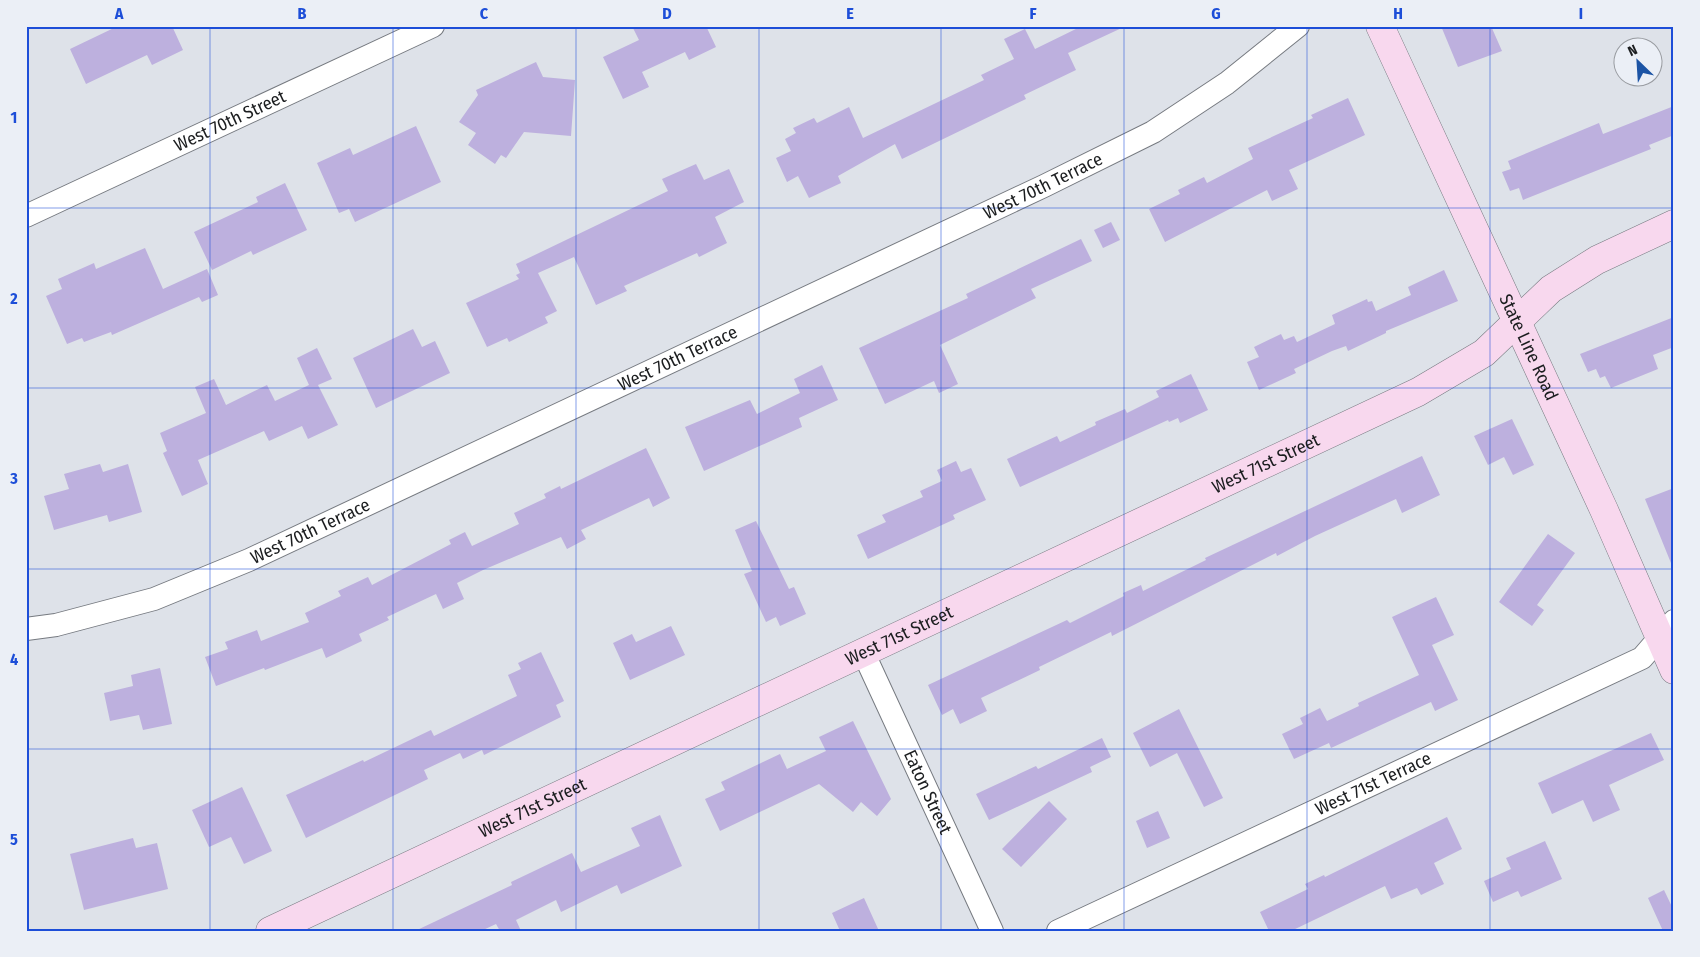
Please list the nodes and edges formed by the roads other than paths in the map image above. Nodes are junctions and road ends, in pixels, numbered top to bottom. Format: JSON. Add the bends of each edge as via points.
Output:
{"nodes":[{"id":1,"x":433,"y":26,"type":"edge"},
{"id":2,"x":1298,"y":26,"type":"edge"},
{"id":3,"x":1380,"y":26,"type":"edge"},
{"id":4,"x":26,"y":216,"type":"edge"},
{"id":5,"x":1674,"y":224,"type":"edge"},
{"id":6,"x":1517,"y":322,"type":"junction"},
{"id":7,"x":1667,"y":628,"type":"edge"},
{"id":8,"x":26,"y":629,"type":"edge"},
{"id":9,"x":864,"y":654,"type":"junction"},
{"id":10,"x":1674,"y":670,"type":"edge"},
{"id":11,"x":270,"y":931,"type":"edge"},
{"id":12,"x":992,"y":931,"type":"edge"},
{"id":13,"x":1058,"y":931,"type":"edge"}],
"edges":[{"from":1,"to":4,"type":"street","name":"West 70th Street"},
{"from":2,"to":8,"type":"street","name":"West 70th Terrace","via":[[1227,83],[1154,132],[1044,186],[249,560],[154,599],[56,625]]},
{"from":3,"to":6,"type":"street","name":"State Line Road"},
{"from":5,"to":6,"type":"street","name":"West 71st Street","via":[[1597,260],[1551,289]]},
{"from":6,"to":7,"type":"street","name":"State Line Road"},
{"from":6,"to":9,"type":"street","name":"West 71st Street","via":[[1484,353],[1418,392]]},
{"from":7,"to":10,"type":"street","name":"State Line Road"},
{"from":7,"to":13,"type":"street","name":"West 71st Terrace","via":[[1642,658]]},
{"from":9,"to":11,"type":"street","name":"West 71st Street"},
{"from":9,"to":12,"type":"street","name":"Eaton Street"}]}
